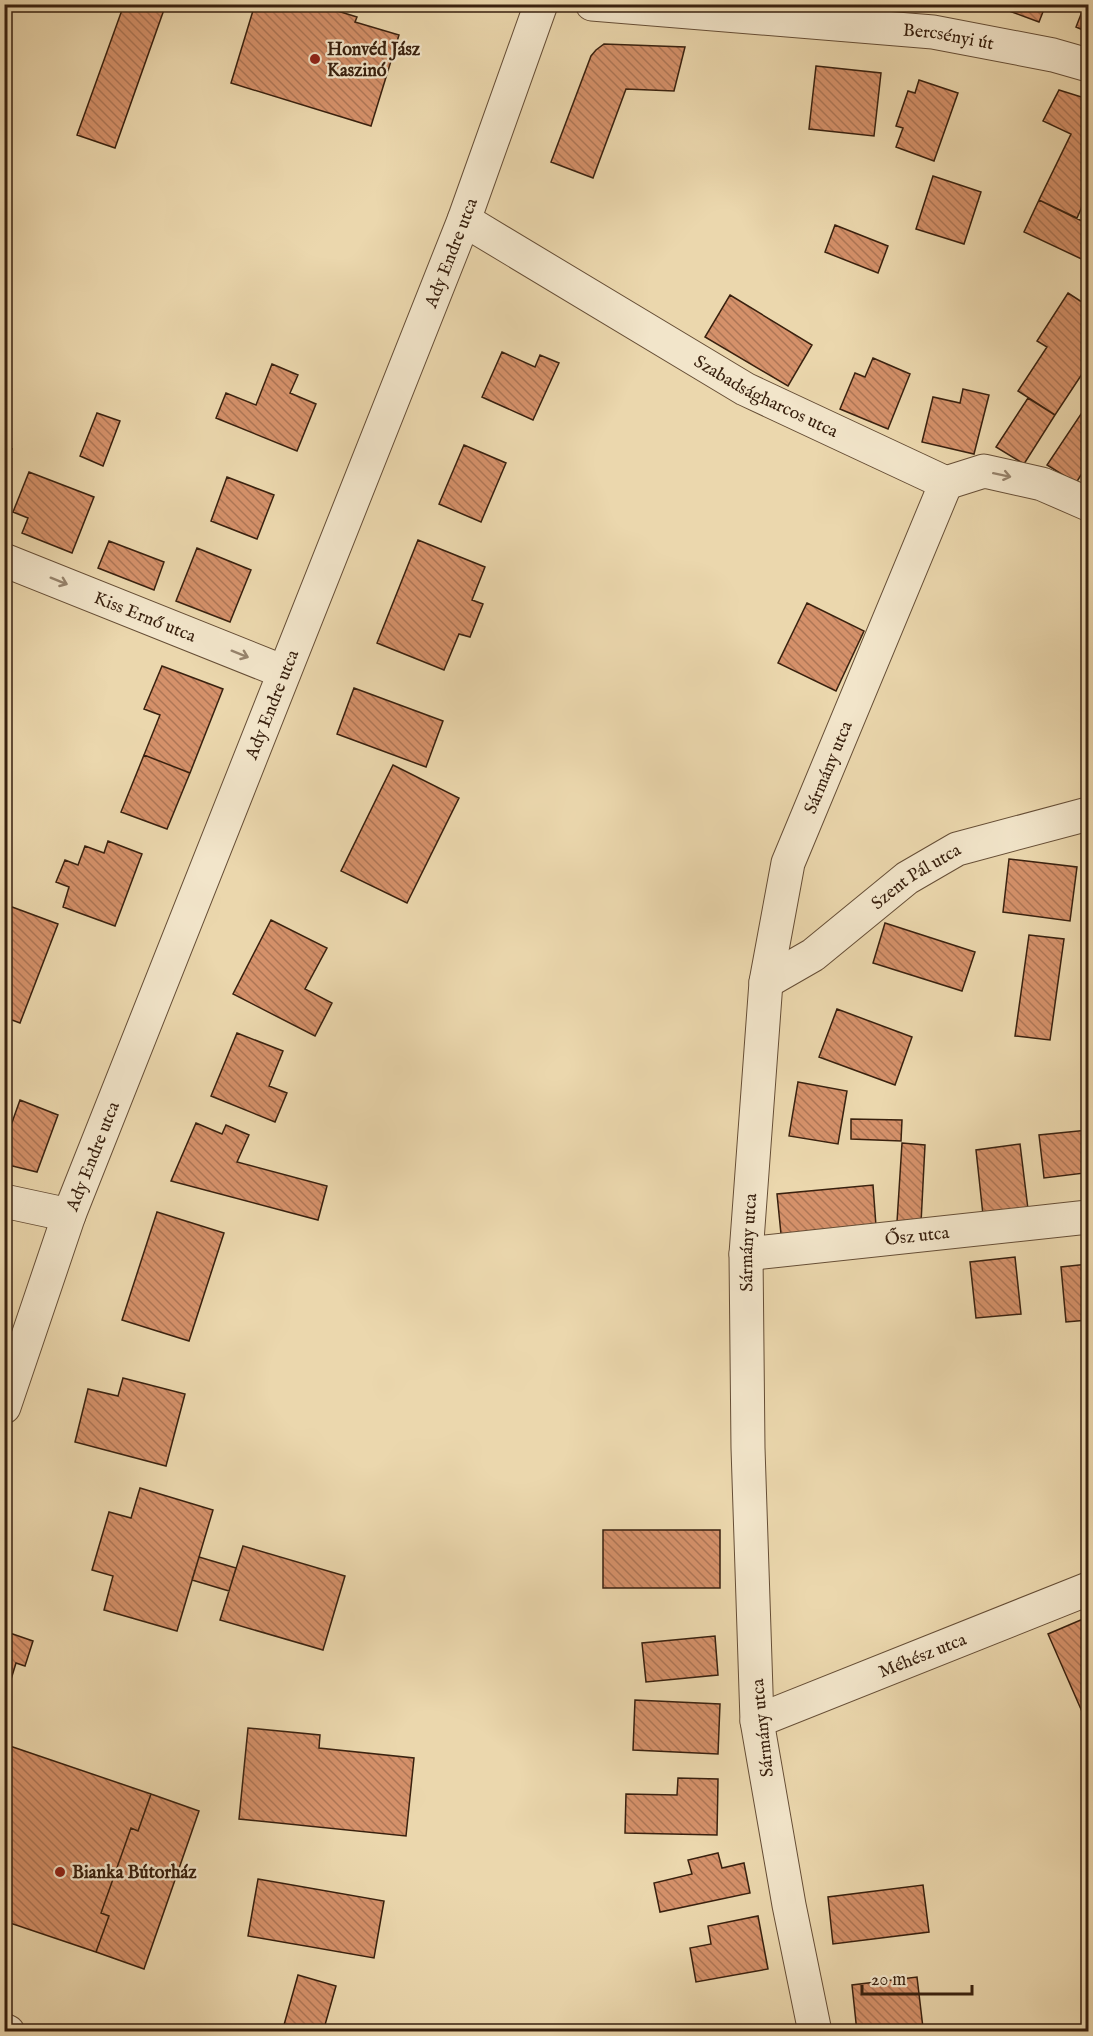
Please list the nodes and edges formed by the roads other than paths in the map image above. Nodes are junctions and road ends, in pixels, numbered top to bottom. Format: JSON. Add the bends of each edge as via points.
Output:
{"nodes":[{"id":1,"x":541,"y":4,"type":"edge"},
{"id":2,"x":592,"y":4,"type":"edge"},
{"id":3,"x":937,"y":18,"type":"edge"},
{"id":4,"x":1089,"y":65,"type":"edge"},
{"id":5,"x":465,"y":220,"type":"junction"},
{"id":6,"x":946,"y":483,"type":"junction"},
{"id":7,"x":1089,"y":504,"type":"edge"},
{"id":8,"x":4,"y":560,"type":"edge"},
{"id":9,"x":284,"y":672,"type":"junction"},
{"id":10,"x":1089,"y":814,"type":"edge"},
{"id":11,"x":766,"y":982,"type":"junction"},
{"id":12,"x":4,"y":1201,"type":"edge"},
{"id":13,"x":69,"y":1215,"type":"junction"},
{"id":14,"x":1089,"y":1216,"type":"edge"},
{"id":15,"x":746,"y":1254,"type":"junction"},
{"id":16,"x":4,"y":1407,"type":"edge"},
{"id":17,"x":1089,"y":1588,"type":"edge"},
{"id":18,"x":757,"y":1721,"type":"junction"},
{"id":19,"x":815,"y":2031,"type":"edge"}],
"edges":[{"from":1,"to":5,"type":"street","name":"Ady Endre utca"},
{"from":2,"to":3,"type":"street","name":"Bercsényi út"},
{"from":3,"to":4,"type":"street","name":"Bercsényi út"},
{"from":5,"to":6,"type":"street","name":"Szabadságharcos utca","via":[[745,389]]},
{"from":5,"to":9,"type":"street","name":"Ady Endre utca"},
{"from":6,"to":7,"type":"street","one_way":true,"via":[[984,471],[1042,484]]},
{"from":6,"to":11,"type":"street","name":"Sármány utca","via":[[788,863]]},
{"from":8,"to":9,"type":"street","name":"Kiss Ernő utca","one_way":true},
{"from":9,"to":13,"type":"street","name":"Ady Endre utca"},
{"from":10,"to":11,"type":"street","name":"Szent Pál utca","via":[[957,849],[907,878],[813,955]]},
{"from":11,"to":15,"type":"street","name":"Sármány utca"},
{"from":12,"to":13,"type":"street"},
{"from":13,"to":16,"type":"street","name":"Ady Endre utca"},
{"from":14,"to":15,"type":"street","name":"Ősz utca"},
{"from":15,"to":18,"type":"street","name":"Sármány utca"},
{"from":17,"to":18,"type":"street","name":"Méhész utca"},
{"from":18,"to":19,"type":"street","name":"Sármány utca"}]}
